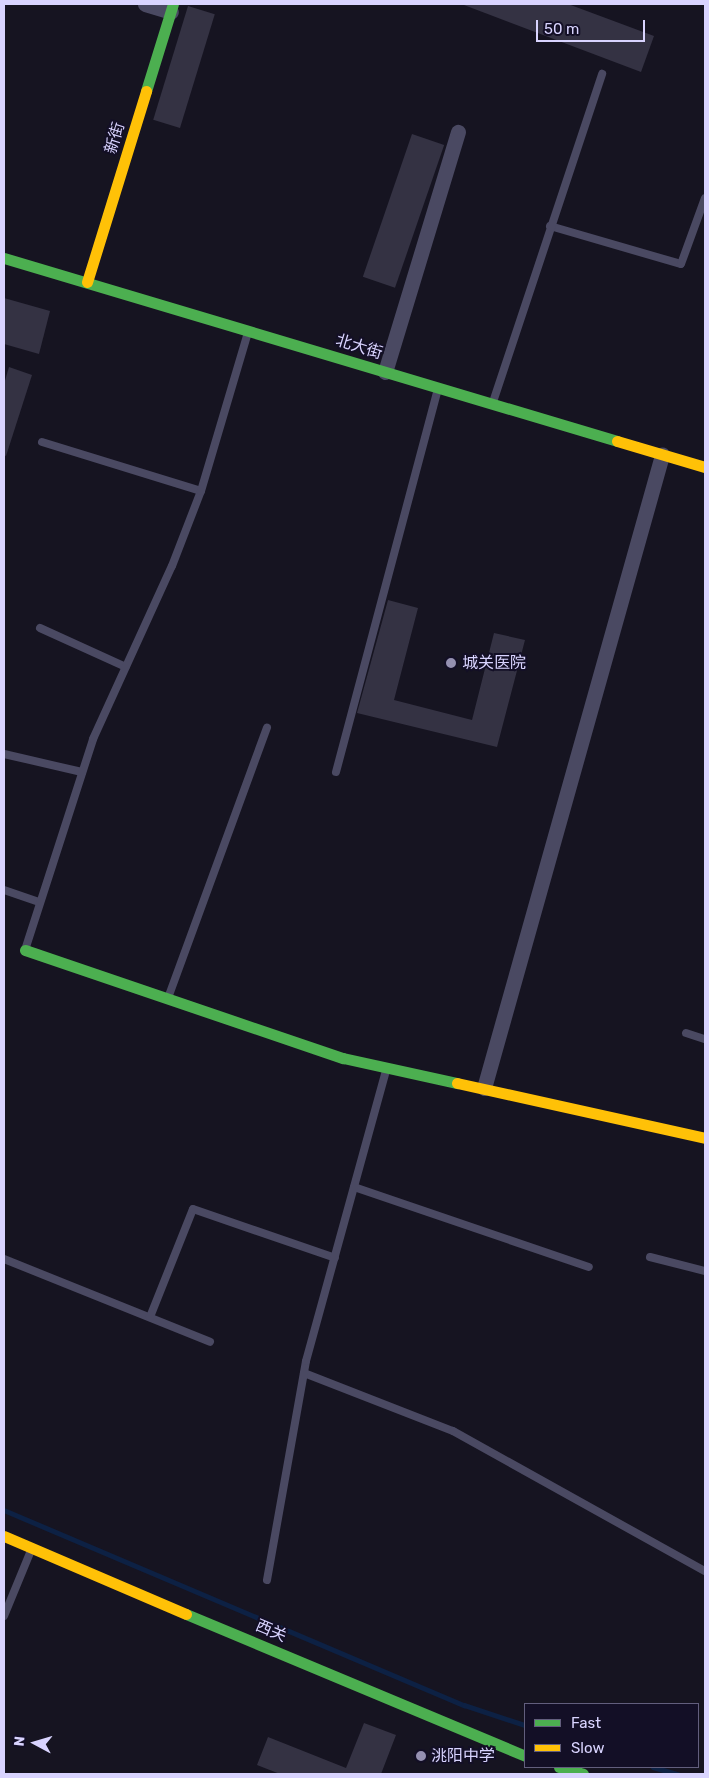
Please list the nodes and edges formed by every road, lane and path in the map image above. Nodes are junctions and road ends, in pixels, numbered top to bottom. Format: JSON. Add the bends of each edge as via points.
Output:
{"nodes":[{"id":1,"x":145,"y":4,"type":"edge"},
{"id":2,"x":172,"y":8,"type":"edge"},
{"id":3,"x":602,"y":74,"type":"dead end"},
{"id":4,"x":458,"y":132,"type":"dead end"},
{"id":5,"x":705,"y":198,"type":"edge"},
{"id":6,"x":550,"y":226,"type":"junction"},
{"id":7,"x":4,"y":258,"type":"edge"},
{"id":8,"x":87,"y":282,"type":"junction"},
{"id":9,"x":249,"y":331,"type":"junction"},
{"id":10,"x":385,"y":372,"type":"junction"},
{"id":11,"x":438,"y":388,"type":"junction"},
{"id":12,"x":492,"y":404,"type":"junction"},
{"id":13,"x":42,"y":442,"type":"dead end"},
{"id":14,"x":662,"y":454,"type":"junction"},
{"id":15,"x":705,"y":468,"type":"edge"},
{"id":16,"x":201,"y":491,"type":"junction"},
{"id":17,"x":40,"y":628,"type":"dead end"},
{"id":18,"x":126,"y":668,"type":"junction"},
{"id":19,"x":267,"y":728,"type":"dead end"},
{"id":20,"x":4,"y":754,"type":"edge"},
{"id":21,"x":82,"y":772,"type":"junction"},
{"id":22,"x":336,"y":772,"type":"dead end"},
{"id":23,"x":4,"y":890,"type":"edge"},
{"id":24,"x":39,"y":902,"type":"junction"},
{"id":25,"x":25,"y":950,"type":"joint"},
{"id":26,"x":168,"y":998,"type":"junction"},
{"id":27,"x":686,"y":1033,"type":"dead end"},
{"id":28,"x":705,"y":1039,"type":"edge"},
{"id":29,"x":386,"y":1070,"type":"junction"},
{"id":30,"x":484,"y":1088,"type":"junction"},
{"id":31,"x":705,"y":1138,"type":"edge"},
{"id":32,"x":354,"y":1187,"type":"junction"},
{"id":33,"x":650,"y":1257,"type":"dead end"},
{"id":34,"x":335,"y":1258,"type":"junction"},
{"id":35,"x":4,"y":1259,"type":"edge"},
{"id":36,"x":589,"y":1267,"type":"dead end"},
{"id":37,"x":705,"y":1271,"type":"edge"},
{"id":38,"x":150,"y":1318,"type":"junction"},
{"id":39,"x":210,"y":1342,"type":"dead end"},
{"id":40,"x":304,"y":1373,"type":"junction"},
{"id":41,"x":4,"y":1536,"type":"edge"},
{"id":42,"x":32,"y":1548,"type":"junction"},
{"id":43,"x":705,"y":1571,"type":"edge"},
{"id":44,"x":267,"y":1580,"type":"dead end"},
{"id":45,"x":4,"y":1616,"type":"edge"},
{"id":46,"x":524,"y":1756,"type":"edge"},
{"id":47,"x":563,"y":1768,"type":"edge"},
{"id":48,"x":583,"y":1774,"type":"edge"}],
"edges":[{"from":1,"to":2,"type":"street"},
{"from":2,"to":8,"type":"street","name":"新街"},
{"from":3,"to":6,"type":"lane"},
{"from":4,"to":10,"type":"street"},
{"from":5,"to":6,"type":"lane","via":[[681,264]]},
{"from":6,"to":12,"type":"lane"},
{"from":7,"to":8,"type":"street","name":"北大街"},
{"from":8,"to":9,"type":"street","name":"北大街"},
{"from":9,"to":10,"type":"street","name":"北大街"},
{"from":9,"to":16,"type":"lane"},
{"from":10,"to":11,"type":"street","name":"北大街"},
{"from":11,"to":12,"type":"street","name":"北大街"},
{"from":11,"to":22,"type":"lane"},
{"from":12,"to":14,"type":"street","name":"北大街"},
{"from":13,"to":16,"type":"lane"},
{"from":14,"to":15,"type":"street","name":"北大街"},
{"from":14,"to":30,"type":"street"},
{"from":16,"to":18,"type":"lane","via":[[172,566]]},
{"from":17,"to":18,"type":"lane"},
{"from":18,"to":21,"type":"lane"},
{"from":19,"to":26,"type":"lane"},
{"from":20,"to":21,"type":"lane"},
{"from":21,"to":24,"type":"lane"},
{"from":23,"to":24,"type":"lane"},
{"from":24,"to":25,"type":"lane"},
{"from":25,"to":26,"type":"street"},
{"from":26,"to":29,"type":"street"},
{"from":27,"to":28,"type":"lane"},
{"from":29,"to":30,"type":"street"},
{"from":29,"to":32,"type":"lane"},
{"from":30,"to":31,"type":"street"},
{"from":32,"to":34,"type":"lane"},
{"from":32,"to":36,"type":"lane"},
{"from":33,"to":37,"type":"lane"},
{"from":34,"to":38,"type":"lane","via":[[193,1209]]},
{"from":34,"to":40,"type":"lane"},
{"from":35,"to":38,"type":"lane"},
{"from":38,"to":39,"type":"lane"},
{"from":40,"to":43,"type":"lane","via":[[453,1431]]},
{"from":40,"to":44,"type":"lane"},
{"from":41,"to":42,"type":"street","name":"西关"},
{"from":42,"to":45,"type":"lane"},
{"from":42,"to":46,"type":"street","name":"西关"},
{"from":47,"to":48,"type":"street"}]}
